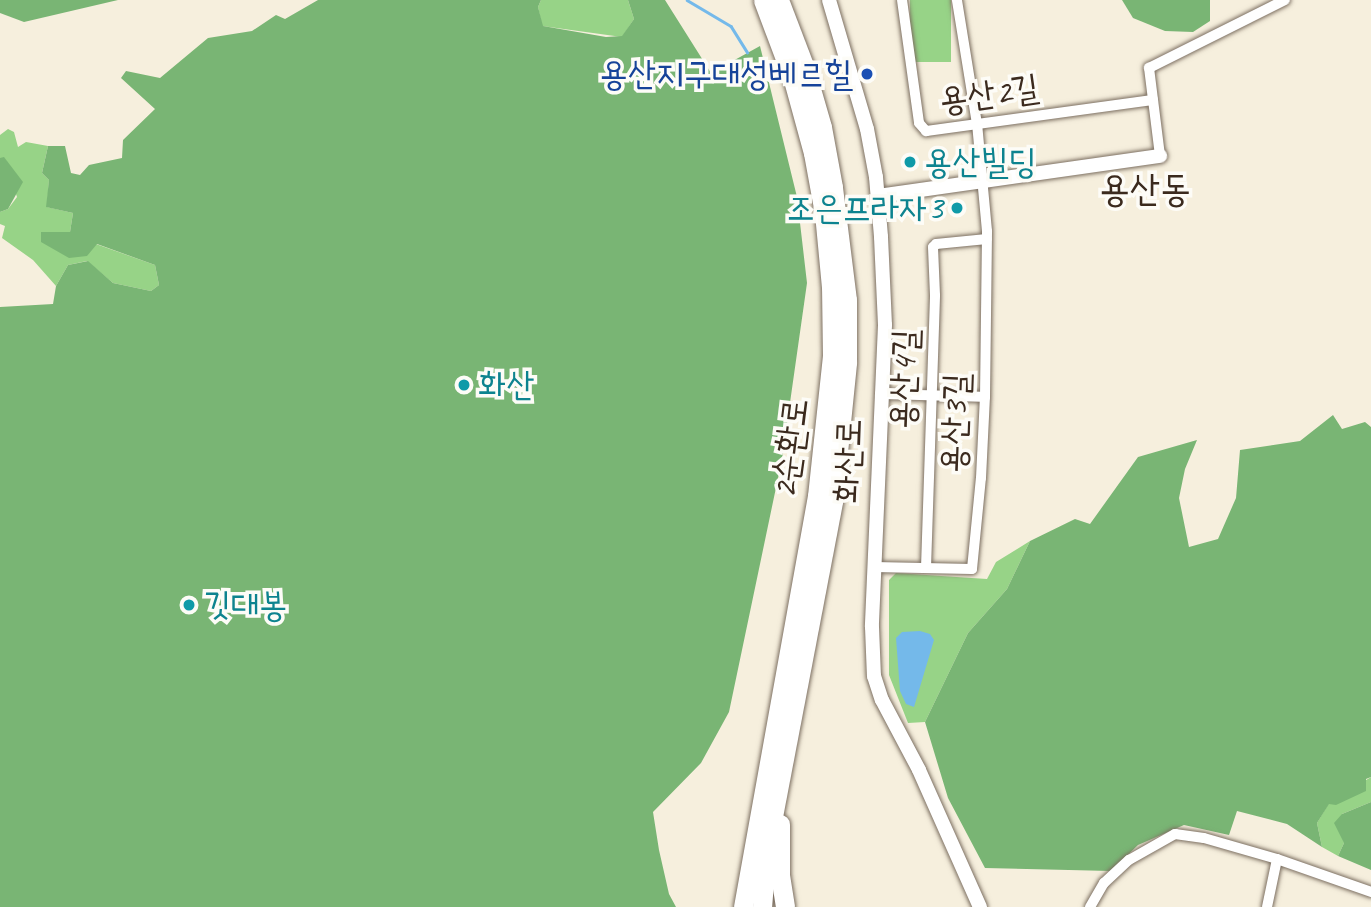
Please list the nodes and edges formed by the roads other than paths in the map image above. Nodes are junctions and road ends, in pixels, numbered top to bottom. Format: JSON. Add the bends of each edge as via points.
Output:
{"nodes":[{"id":1,"x":763,"y":0,"type":"edge"},
{"id":2,"x":779,"y":0,"type":"edge"},
{"id":3,"x":829,"y":0,"type":"edge"},
{"id":4,"x":902,"y":0,"type":"edge"},
{"id":5,"x":957,"y":0,"type":"edge"},
{"id":6,"x":1284,"y":0,"type":"edge"},
{"id":7,"x":1153,"y":100,"type":"junction"},
{"id":8,"x":977,"y":124,"type":"junction"},
{"id":9,"x":1160,"y":156,"type":"joint"},
{"id":10,"x":983,"y":181,"type":"junction"},
{"id":11,"x":878,"y":196,"type":"junction"},
{"id":12,"x":987,"y":239,"type":"junction"},
{"id":13,"x":880,"y":394,"type":"junction"},
{"id":14,"x":931,"y":396,"type":"junction"},
{"id":15,"x":985,"y":397,"type":"junction"},
{"id":16,"x":874,"y":567,"type":"junction"},
{"id":17,"x":926,"y":568,"type":"junction"},
{"id":18,"x":777,"y":796,"type":"junction"},
{"id":19,"x":1277,"y":859,"type":"junction"},
{"id":20,"x":1371,"y":892,"type":"edge"},
{"id":21,"x":743,"y":907,"type":"edge"},
{"id":22,"x":762,"y":907,"type":"edge"},
{"id":23,"x":785,"y":907,"type":"edge"},
{"id":24,"x":980,"y":907,"type":"edge"},
{"id":25,"x":1090,"y":907,"type":"edge"},
{"id":26,"x":1267,"y":907,"type":"edge"}],
"edges":[{"from":1,"to":21,"type":"highway","name":"2순환로","via":[[793,80],[813,153],[828,262],[832,356],[817,496]]},
{"from":2,"to":18,"type":"highway","name":"2순환로","via":[[822,127],[847,300],[847,362],[833,501]]},
{"from":3,"to":11,"type":"main road","name":"화산로","via":[[855,78]]},
{"from":4,"to":8,"type":"street","name":"용산2길","via":[[921,128],[930,131]]},
{"from":5,"to":8,"type":"street","name":"용산3길"},
{"from":6,"to":7,"type":"street","via":[[1149,68]]},
{"from":7,"to":8,"type":"street","name":"용산2길"},
{"from":7,"to":9,"type":"street"},
{"from":8,"to":10,"type":"street","name":"용산3길"},
{"from":9,"to":10,"type":"main road"},
{"from":10,"to":11,"type":"main road"},
{"from":10,"to":12,"type":"street","name":"용산3길"},
{"from":11,"to":13,"type":"main road","name":"화산로","via":[[884,325]]},
{"from":12,"to":14,"type":"street","name":"용산4길","via":[[933,247]]},
{"from":12,"to":15,"type":"street","name":"용산3길"},
{"from":13,"to":14,"type":"street"},
{"from":13,"to":16,"type":"main road","name":"화산로"},
{"from":14,"to":15,"type":"street"},
{"from":14,"to":17,"type":"street","name":"용산4길"},
{"from":15,"to":17,"type":"street","name":"용산3길","via":[[971,569]]},
{"from":16,"to":17,"type":"street","name":"용산3길"},
{"from":16,"to":24,"type":"main road","name":"화산로","via":[[872,656],[877,688]]},
{"from":18,"to":22,"type":"highway","name":"2순환로"},
{"from":18,"to":23,"type":"highway"},
{"from":19,"to":20,"type":"street"},
{"from":19,"to":25,"type":"street","via":[[1175,834],[1129,860],[1104,883]]},
{"from":19,"to":26,"type":"street"}]}
